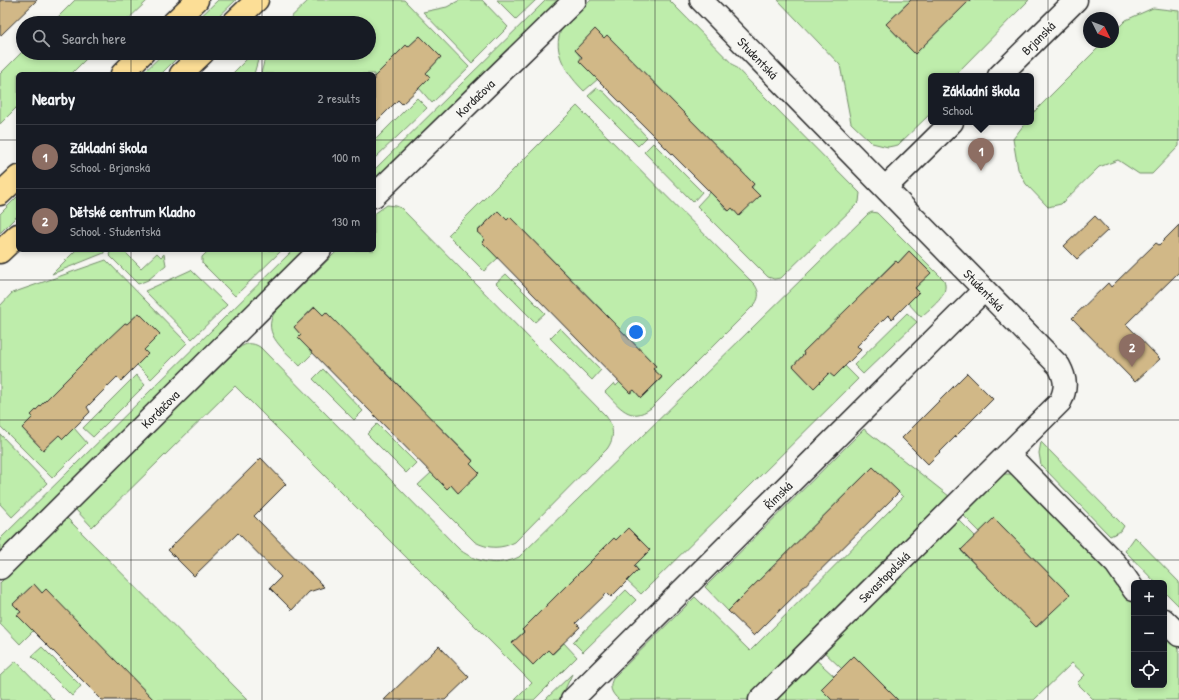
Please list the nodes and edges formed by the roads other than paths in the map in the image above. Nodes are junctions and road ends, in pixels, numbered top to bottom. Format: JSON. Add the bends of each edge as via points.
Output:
{"nodes":[{"id":1,"x":197,"y":0,"type":"edge"},
{"id":2,"x":257,"y":0,"type":"edge"},
{"id":3,"x":575,"y":0,"type":"edge"},
{"id":4,"x":701,"y":0,"type":"edge"},
{"id":5,"x":1076,"y":0,"type":"edge"},
{"id":6,"x":180,"y":16,"type":"edge"},
{"id":7,"x":240,"y":16,"type":"edge"},
{"id":8,"x":136,"y":60,"type":"edge"},
{"id":9,"x":196,"y":60,"type":"edge"},
{"id":10,"x":124,"y":72,"type":"edge"},
{"id":11,"x":183,"y":72,"type":"edge"},
{"id":12,"x":1002,"y":73,"type":"edge"},
{"id":13,"x":949,"y":125,"type":"edge"},
{"id":14,"x":16,"y":178,"type":"edge"},
{"id":15,"x":885,"y":188,"type":"junction"},
{"id":16,"x":0,"y":194,"type":"edge"},
{"id":17,"x":376,"y":194,"type":"edge"},
{"id":18,"x":16,"y":236,"type":"edge"},
{"id":19,"x":0,"y":252,"type":"edge"},
{"id":20,"x":318,"y":252,"type":"edge"},
{"id":21,"x":984,"y":290,"type":"junction"},
{"id":22,"x":1008,"y":454,"type":"junction"},
{"id":23,"x":0,"y":568,"type":"edge"},
{"id":24,"x":1131,"y":586,"type":"edge"},
{"id":25,"x":1167,"y":623,"type":"edge"},
{"id":26,"x":1179,"y":635,"type":"edge"},
{"id":27,"x":572,"y":700,"type":"edge"},
{"id":28,"x":760,"y":700,"type":"edge"}],
"edges":[{"from":1,"to":6,"type":"main road"},
{"from":2,"to":7,"type":"main road"},
{"from":3,"to":17,"type":"street","name":"Kordačova"},
{"from":4,"to":15,"type":"street","name":"Studentská"},
{"from":5,"to":12,"type":"street","name":"Brjanská"},
{"from":8,"to":10,"type":"main road"},
{"from":9,"to":11,"type":"main road"},
{"from":13,"to":15,"type":"street"},
{"from":14,"to":16,"type":"main road"},
{"from":15,"to":21,"type":"street","name":"Studentská"},
{"from":18,"to":19,"type":"main road"},
{"from":20,"to":23,"type":"street","name":"Kordačova"},
{"from":21,"to":22,"type":"street","name":"Studentská","via":[[1059,366],[1065,378],[1066,391],[1060,402]]},
{"from":21,"to":27,"type":"street","name":"Římská"},
{"from":22,"to":24,"type":"street","via":[[1116,564]]},
{"from":22,"to":28,"type":"street","name":"Sevastopolská"},
{"from":25,"to":26,"type":"street"}]}
